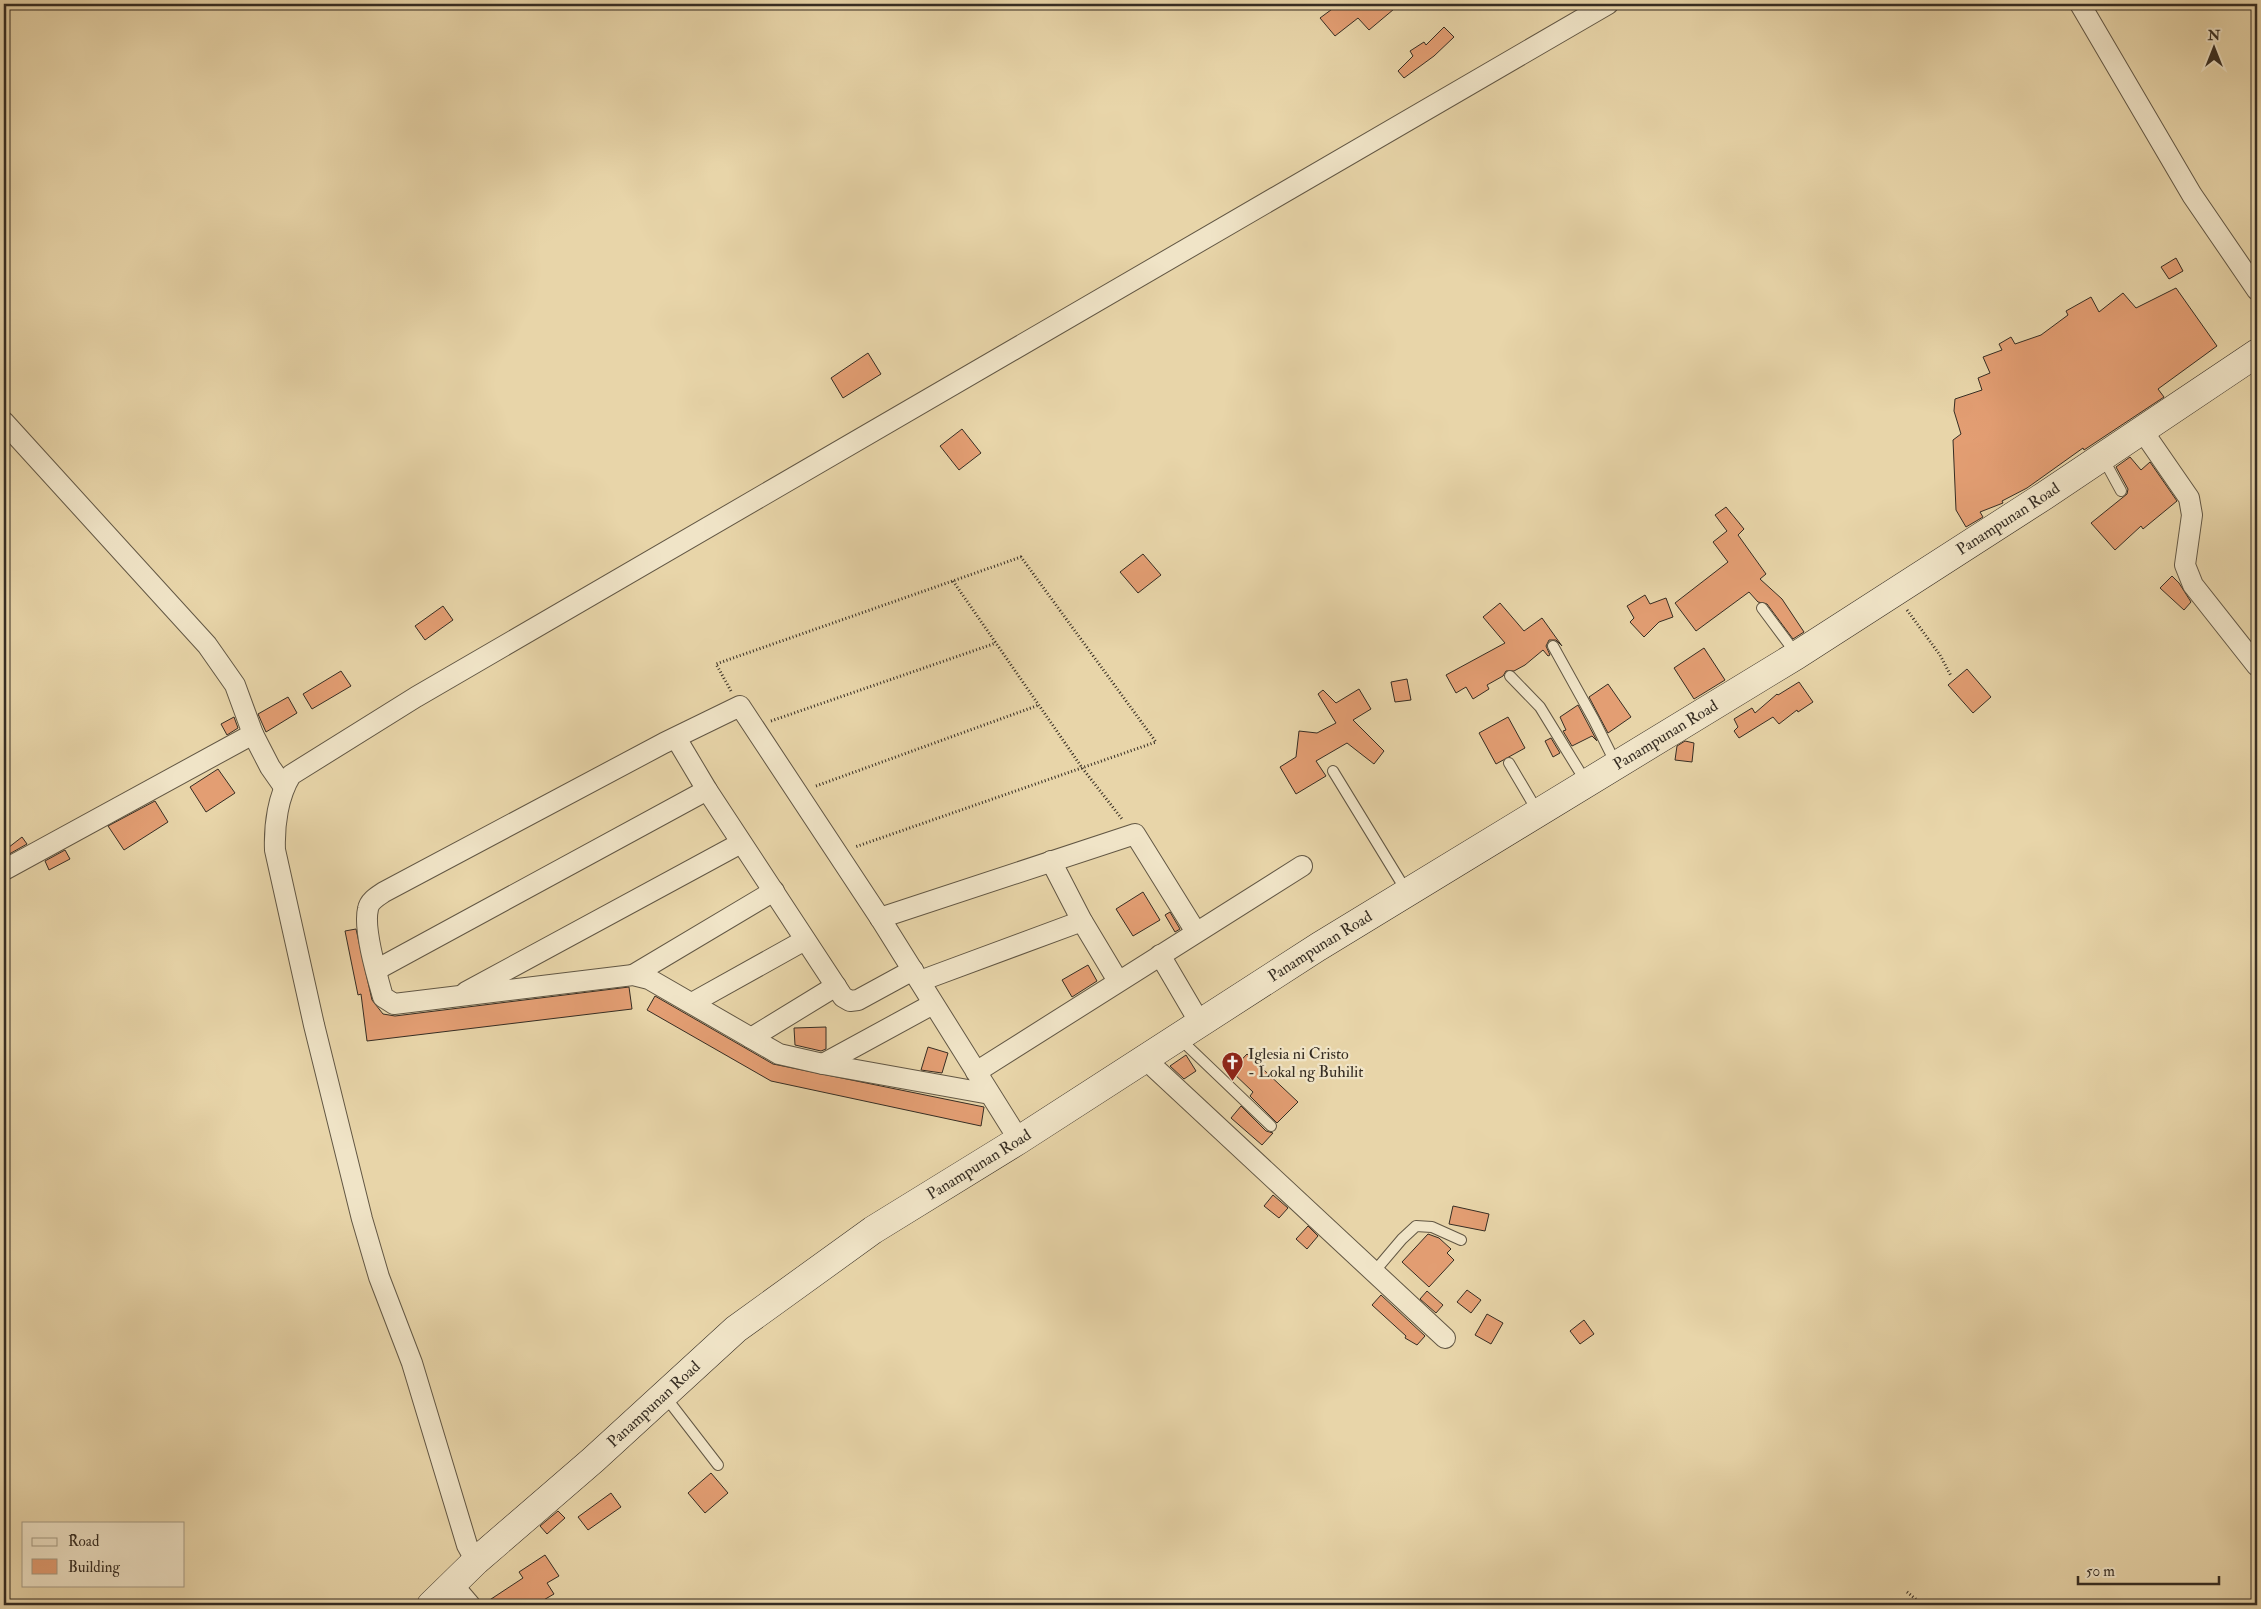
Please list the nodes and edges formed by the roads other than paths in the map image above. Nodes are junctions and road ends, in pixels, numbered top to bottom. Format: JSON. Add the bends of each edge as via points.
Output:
{"nodes":[{"id":1,"x":1608,"y":4,"type":"edge"},
{"id":2,"x":2080,"y":4,"type":"edge"},
{"id":3,"x":2257,"y":290,"type":"edge"},
{"id":4,"x":2257,"y":352,"type":"edge"},
{"id":5,"x":4,"y":422,"type":"edge"},
{"id":6,"x":2142,"y":430,"type":"junction"},
{"id":7,"x":2103,"y":457,"type":"junction"},
{"id":8,"x":2121,"y":491,"type":"dead end"},
{"id":9,"x":1762,"y":608,"type":"dead end"},
{"id":10,"x":1552,"y":646,"type":"dead end"},
{"id":11,"x":1797,"y":656,"type":"junction"},
{"id":12,"x":2257,"y":666,"type":"edge"},
{"id":13,"x":1510,"y":676,"type":"dead end"},
{"id":14,"x":253,"y":734,"type":"junction"},
{"id":15,"x":676,"y":738,"type":"junction"},
{"id":16,"x":1509,"y":763,"type":"dead end"},
{"id":17,"x":1617,"y":766,"type":"junction"},
{"id":18,"x":1333,"y":771,"type":"dead end"},
{"id":19,"x":1587,"y":784,"type":"junction"},
{"id":20,"x":284,"y":787,"type":"junction"},
{"id":21,"x":707,"y":790,"type":"junction"},
{"id":22,"x":1539,"y":813,"type":"junction"},
{"id":23,"x":741,"y":843,"type":"junction"},
{"id":24,"x":1051,"y":861,"type":"junction"},
{"id":25,"x":1302,"y":866,"type":"dead end"},
{"id":26,"x":4,"y":870,"type":"edge"},
{"id":27,"x":774,"y":891,"type":"junction"},
{"id":28,"x":1408,"y":892,"type":"junction"},
{"id":29,"x":880,"y":918,"type":"junction"},
{"id":30,"x":1082,"y":921,"type":"junction"},
{"id":31,"x":1196,"y":932,"type":"junction"},
{"id":32,"x":804,"y":940,"type":"junction"},
{"id":33,"x":1160,"y":955,"type":"junction"},
{"id":34,"x":376,"y":970,"type":"junction"},
{"id":35,"x":633,"y":975,"type":"junction"},
{"id":36,"x":916,"y":976,"type":"junction"},
{"id":37,"x":1118,"y":981,"type":"junction"},
{"id":38,"x":836,"y":986,"type":"junction"},
{"id":39,"x":454,"y":998,"type":"junction"},
{"id":40,"x":692,"y":1003,"type":"junction"},
{"id":41,"x":933,"y":1004,"type":"junction"},
{"id":42,"x":1189,"y":1030,"type":"junction"},
{"id":43,"x":751,"y":1038,"type":"junction"},
{"id":44,"x":1144,"y":1058,"type":"junction"},
{"id":45,"x":823,"y":1064,"type":"junction"},
{"id":46,"x":976,"y":1072,"type":"junction"},
{"id":47,"x":990,"y":1094,"type":"junction"},
{"id":48,"x":1271,"y":1126,"type":"dead end"},
{"id":49,"x":1019,"y":1140,"type":"junction"},
{"id":50,"x":1461,"y":1240,"type":"dead end"},
{"id":51,"x":1374,"y":1272,"type":"junction"},
{"id":52,"x":1445,"y":1338,"type":"dead end"},
{"id":53,"x":664,"y":1394,"type":"junction"},
{"id":54,"x":718,"y":1464,"type":"dead end"},
{"id":55,"x":476,"y":1561,"type":"junction"},
{"id":56,"x":452,"y":1584,"type":"junction"},
{"id":57,"x":431,"y":1605,"type":"edge"},
{"id":58,"x":470,"y":1605,"type":"edge"}],
"edges":[{"from":1,"to":20,"type":"street","via":[[416,698],[291,774]]},
{"from":2,"to":3,"type":"street","via":[[2192,195]]},
{"from":4,"to":6,"type":"street","name":"Panampunan Road"},
{"from":5,"to":14,"type":"street","via":[[207,645],[234,685]]},
{"from":6,"to":7,"type":"street","name":"Panampunan Road"},
{"from":6,"to":12,"type":"street","via":[[2189,498],[2192,515],[2185,565],[2193,585]]},
{"from":7,"to":8,"type":"lane"},
{"from":7,"to":11,"type":"street","name":"Panampunan Road"},
{"from":9,"to":11,"type":"lane"},
{"from":10,"to":17,"type":"lane"},
{"from":11,"to":17,"type":"street","name":"Panampunan Road"},
{"from":13,"to":19,"type":"lane","via":[[1540,707]]},
{"from":14,"to":20,"type":"street"},
{"from":14,"to":26,"type":"street"},
{"from":15,"to":21,"type":"street"},
{"from":15,"to":29,"type":"street","via":[[740,706]]},
{"from":15,"to":34,"type":"street","via":[[372,900],[368,907],[368,923]]},
{"from":16,"to":22,"type":"lane"},
{"from":17,"to":19,"type":"street","name":"Panampunan Road"},
{"from":18,"to":28,"type":"lane"},
{"from":19,"to":22,"type":"street","name":"Panampunan Road"},
{"from":20,"to":55,"type":"street","via":[[274,835],[275,850],[350,1171],[380,1276],[412,1363],[467,1545]]},
{"from":21,"to":23,"type":"street"},
{"from":21,"to":34,"type":"street"},
{"from":22,"to":28,"type":"street","name":"Panampunan Road"},
{"from":23,"to":27,"type":"street"},
{"from":23,"to":39,"type":"street"},
{"from":24,"to":29,"type":"street"},
{"from":24,"to":30,"type":"street"},
{"from":24,"to":31,"type":"street","via":[[1135,834]]},
{"from":25,"to":31,"type":"street"},
{"from":27,"to":32,"type":"street"},
{"from":27,"to":35,"type":"street"},
{"from":28,"to":42,"type":"street","name":"Panampunan Road"},
{"from":29,"to":36,"type":"street"},
{"from":30,"to":36,"type":"street"},
{"from":30,"to":37,"type":"street"},
{"from":31,"to":33,"type":"street"},
{"from":32,"to":38,"type":"street"},
{"from":32,"to":40,"type":"street"},
{"from":33,"to":37,"type":"street"},
{"from":33,"to":42,"type":"street"},
{"from":34,"to":39,"type":"street","via":[[382,997],[394,1004]]},
{"from":35,"to":39,"type":"street"},
{"from":35,"to":40,"type":"street"},
{"from":36,"to":38,"type":"street","via":[[858,1000],[850,1001],[843,997]]},
{"from":36,"to":41,"type":"street"},
{"from":37,"to":46,"type":"street"},
{"from":38,"to":43,"type":"street"},
{"from":40,"to":43,"type":"street"},
{"from":41,"to":45,"type":"street"},
{"from":41,"to":46,"type":"street"},
{"from":42,"to":44,"type":"street","name":"Panampunan Road"},
{"from":42,"to":48,"type":"lane"},
{"from":43,"to":45,"type":"street","via":[[779,1054]]},
{"from":44,"to":49,"type":"street","name":"Panampunan Road"},
{"from":44,"to":51,"type":"street"},
{"from":45,"to":47,"type":"street"},
{"from":46,"to":47,"type":"street"},
{"from":47,"to":49,"type":"street"},
{"from":49,"to":53,"type":"street","name":"Panampunan Road","via":[[873,1230],[798,1282],[736,1328]]},
{"from":50,"to":51,"type":"lane","via":[[1432,1227],[1416,1226]]},
{"from":51,"to":52,"type":"street"},
{"from":53,"to":54,"type":"lane"},
{"from":53,"to":55,"type":"street","name":"Panampunan Road"},
{"from":55,"to":56,"type":"street","name":"Panampunan Road"},
{"from":56,"to":57,"type":"street","name":"Panampunan Road"},
{"from":56,"to":58,"type":"street"}]}
